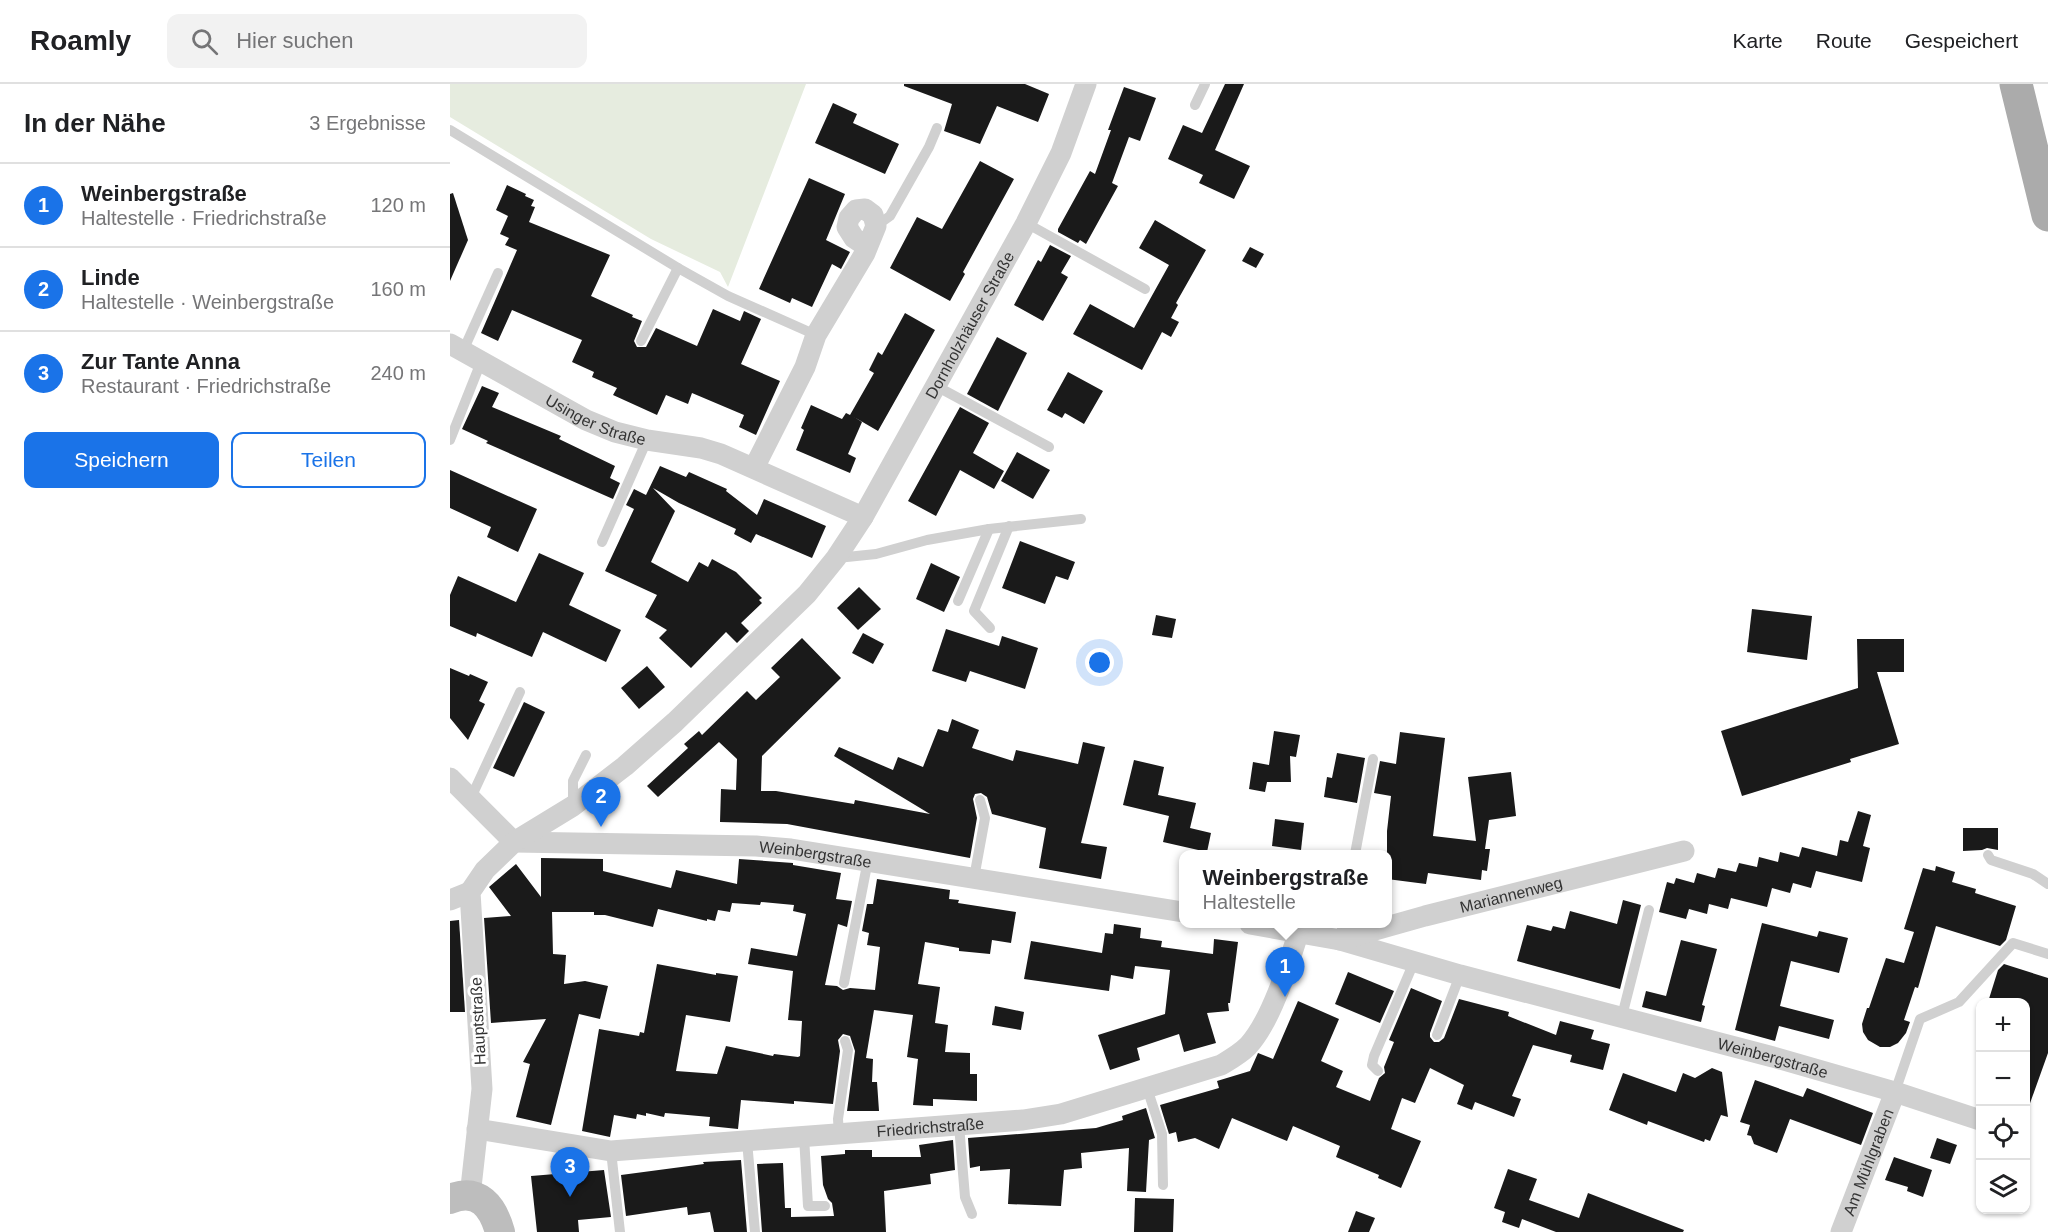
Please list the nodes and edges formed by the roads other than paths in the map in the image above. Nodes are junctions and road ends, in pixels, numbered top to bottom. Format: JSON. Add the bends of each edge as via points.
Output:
{"nodes":[{"id":1,"x":1086,"y":84,"type":"edge"},
{"id":2,"x":1205,"y":84,"type":"edge"},
{"id":3,"x":2016,"y":84,"type":"edge"},
{"id":4,"x":1195,"y":105,"type":"dead end"},
{"id":5,"x":937,"y":129,"type":"dead end"},
{"id":6,"x":450,"y":130,"type":"edge"},
{"id":7,"x":2048,"y":215,"type":"edge"},
{"id":8,"x":1026,"y":223,"type":"junction"},
{"id":9,"x":876,"y":226,"type":"joint"},
{"id":10,"x":678,"y":268,"type":"junction"},
{"id":11,"x":498,"y":273,"type":"dead end"},
{"id":12,"x":1145,"y":289,"type":"dead end"},
{"id":13,"x":816,"y":335,"type":"junction"},
{"id":14,"x":641,"y":341,"type":"dead end"},
{"id":15,"x":465,"y":352,"type":"edge"},
{"id":16,"x":936,"y":386,"type":"junction"},
{"id":17,"x":450,"y":440,"type":"edge"},
{"id":18,"x":647,"y":440,"type":"junction"},
{"id":19,"x":1049,"y":447,"type":"dead end"},
{"id":20,"x":754,"y":468,"type":"junction"},
{"id":21,"x":863,"y":517,"type":"junction"},
{"id":22,"x":1081,"y":519,"type":"dead end"},
{"id":23,"x":1009,"y":526,"type":"junction"},
{"id":24,"x":989,"y":529,"type":"junction"},
{"id":25,"x":602,"y":542,"type":"dead end"},
{"id":26,"x":836,"y":558,"type":"junction"},
{"id":27,"x":958,"y":601,"type":"dead end"},
{"id":28,"x":990,"y":628,"type":"dead end"},
{"id":29,"x":520,"y":692,"type":"dead end"},
{"id":30,"x":586,"y":755,"type":"dead end"},
{"id":31,"x":1372,"y":759,"type":"dead end"},
{"id":32,"x":450,"y":778,"type":"edge"},
{"id":33,"x":470,"y":800,"type":"junction"},
{"id":34,"x":980,"y":800,"type":"dead end"},
{"id":35,"x":573,"y":806,"type":"junction"},
{"id":36,"x":514,"y":842,"type":"junction"},
{"id":37,"x":1356,"y":850,"type":"edge"},
{"id":38,"x":1684,"y":850,"type":"dead end"},
{"id":39,"x":1988,"y":855,"type":"dead end"},
{"id":40,"x":868,"y":860,"type":"junction"},
{"id":41,"x":974,"y":878,"type":"junction"},
{"id":42,"x":2048,"y":884,"type":"edge"},
{"id":43,"x":470,"y":892,"type":"junction"},
{"id":44,"x":450,"y":900,"type":"edge"},
{"id":45,"x":1649,"y":910,"type":"dead end"},
{"id":46,"x":1179,"y":911,"type":"edge"},
{"id":47,"x":1392,"y":922,"type":"edge"},
{"id":48,"x":1269,"y":928,"type":"edge"},
{"id":49,"x":1363,"y":928,"type":"edge"},
{"id":50,"x":1342,"y":932,"type":"edge"},
{"id":51,"x":1298,"y":934,"type":"junction"},
{"id":52,"x":2048,"y":954,"type":"edge"},
{"id":53,"x":1414,"y":962,"type":"junction"},
{"id":54,"x":1460,"y":975,"type":"junction"},
{"id":55,"x":844,"y":983,"type":"dead end"},
{"id":56,"x":1622,"y":1017,"type":"junction"},
{"id":57,"x":1437,"y":1035,"type":"dead end"},
{"id":58,"x":845,"y":1041,"type":"dead end"},
{"id":59,"x":1378,"y":1071,"type":"dead end"},
{"id":60,"x":1147,"y":1088,"type":"junction"},
{"id":61,"x":1895,"y":1092,"type":"junction"},
{"id":62,"x":1976,"y":1119,"type":"edge"},
{"id":63,"x":960,"y":1125,"type":"junction"},
{"id":64,"x":477,"y":1129,"type":"junction"},
{"id":65,"x":838,"y":1134,"type":"junction"},
{"id":66,"x":804,"y":1136,"type":"junction"},
{"id":67,"x":747,"y":1141,"type":"junction"},
{"id":68,"x":611,"y":1151,"type":"junction"},
{"id":69,"x":1163,"y":1185,"type":"dead end"},
{"id":70,"x":460,"y":1198,"type":"edge"},
{"id":71,"x":825,"y":1206,"type":"dead end"},
{"id":72,"x":972,"y":1214,"type":"dead end"},
{"id":73,"x":500,"y":1232,"type":"edge"},
{"id":74,"x":620,"y":1232,"type":"edge"},
{"id":75,"x":754,"y":1232,"type":"edge"},
{"id":76,"x":1841,"y":1232,"type":"edge"}],
"edges":[{"from":1,"to":8,"type":"street","name":"Dornholzhäuser Straße","via":[[1061,153]]},
{"from":2,"to":4,"type":"lane"},
{"from":3,"to":7,"type":"main road"},
{"from":5,"to":9,"type":"lane","via":[[890,216]]},
{"from":6,"to":10,"type":"lane"},
{"from":8,"to":12,"type":"lane"},
{"from":8,"to":16,"type":"street","name":"Dornholzhäuser Straße"},
{"from":9,"to":13,"type":"street","via":[[865,253]]},
{"from":10,"to":13,"type":"lane","via":[[728,296]]},
{"from":10,"to":14,"type":"lane"},
{"from":11,"to":15,"type":"lane"},
{"from":13,"to":20,"type":"street","via":[[805,367]]},
{"from":15,"to":17,"type":"lane"},
{"from":15,"to":18,"type":"street","name":"Usinger Straße","via":[[586,420]]},
{"from":16,"to":19,"type":"lane"},
{"from":16,"to":21,"type":"street","name":"Dornholzhäuser Straße"},
{"from":18,"to":20,"type":"street","name":"Usinger Straße","via":[[700,448]]},
{"from":18,"to":25,"type":"lane"},
{"from":20,"to":21,"type":"street","name":"Usinger Straße"},
{"from":21,"to":26,"type":"street","name":"Dornholzhäuser Straße"},
{"from":22,"to":23,"type":"lane"},
{"from":23,"to":24,"type":"lane"},
{"from":23,"to":28,"type":"lane","via":[[974,611]]},
{"from":24,"to":26,"type":"lane","via":[[876,554]]},
{"from":24,"to":27,"type":"lane"},
{"from":26,"to":35,"type":"street","name":"Dornholzhäuser Straße","via":[[807,594],[675,722]]},
{"from":29,"to":33,"type":"lane"},
{"from":30,"to":35,"type":"lane","via":[[573,780]]},
{"from":31,"to":37,"type":"lane"},
{"from":32,"to":33,"type":"street"},
{"from":33,"to":36,"type":"street"},
{"from":34,"to":41,"type":"lane","via":[[985,818]]},
{"from":35,"to":36,"type":"street","name":"Dornholzhäuser Straße"},
{"from":36,"to":40,"type":"street","name":"Weinbergstraße","via":[[756,846]]},
{"from":36,"to":43,"type":"street","via":[[485,870]]},
{"from":38,"to":47,"type":"street","name":"Mariannenweg"},
{"from":39,"to":42,"type":"lane","via":[[1990,860],[2033,874]]},
{"from":40,"to":41,"type":"street","name":"Weinbergstraße"},
{"from":40,"to":55,"type":"lane"},
{"from":41,"to":46,"type":"street","name":"Weinbergstraße"},
{"from":43,"to":44,"type":"street"},
{"from":43,"to":64,"type":"street","name":"Hauptstraße","via":[[482,1089]]},
{"from":45,"to":56,"type":"lane"},
{"from":48,"to":51,"type":"street","name":"Weinbergstraße"},
{"from":49,"to":50,"type":"street","name":"Mariannenweg"},
{"from":50,"to":51,"type":"street","name":"Weinbergstraße"},
{"from":50,"to":53,"type":"street","name":"Weinbergstraße"},
{"from":51,"to":60,"type":"street","name":"Friedrichstraße","via":[[1287,970],[1250,1044],[1221,1065]]},
{"from":52,"to":61,"type":"lane","via":[[2013,943],[1959,1002],[1920,1019]]},
{"from":53,"to":54,"type":"street","name":"Weinbergstraße"},
{"from":53,"to":59,"type":"lane","via":[[1374,1056],[1372,1065]]},
{"from":54,"to":56,"type":"street","name":"Weinbergstraße"},
{"from":54,"to":57,"type":"lane"},
{"from":56,"to":61,"type":"street","name":"Weinbergstraße"},
{"from":58,"to":65,"type":"lane","via":[[848,1050]]},
{"from":60,"to":63,"type":"street","name":"Friedrichstraße","via":[[1043,1118]]},
{"from":60,"to":69,"type":"lane","via":[[1162,1134]]},
{"from":61,"to":62,"type":"street","name":"Weinbergstraße"},
{"from":61,"to":76,"type":"street","name":"Am Mühlgraben"},
{"from":63,"to":65,"type":"street","name":"Friedrichstraße"},
{"from":63,"to":72,"type":"lane","via":[[965,1197]]},
{"from":64,"to":68,"type":"street","name":"Friedrichstraße"},
{"from":64,"to":70,"type":"street","name":"Hauptstraße"},
{"from":65,"to":66,"type":"street","name":"Friedrichstraße"},
{"from":66,"to":67,"type":"street","name":"Friedrichstraße"},
{"from":66,"to":71,"type":"lane","via":[[808,1206]]},
{"from":67,"to":68,"type":"street","name":"Friedrichstraße"},
{"from":67,"to":75,"type":"lane"},
{"from":68,"to":74,"type":"lane"},
{"from":70,"to":73,"type":"street","via":[[480,1199],[490,1206]]}]}
